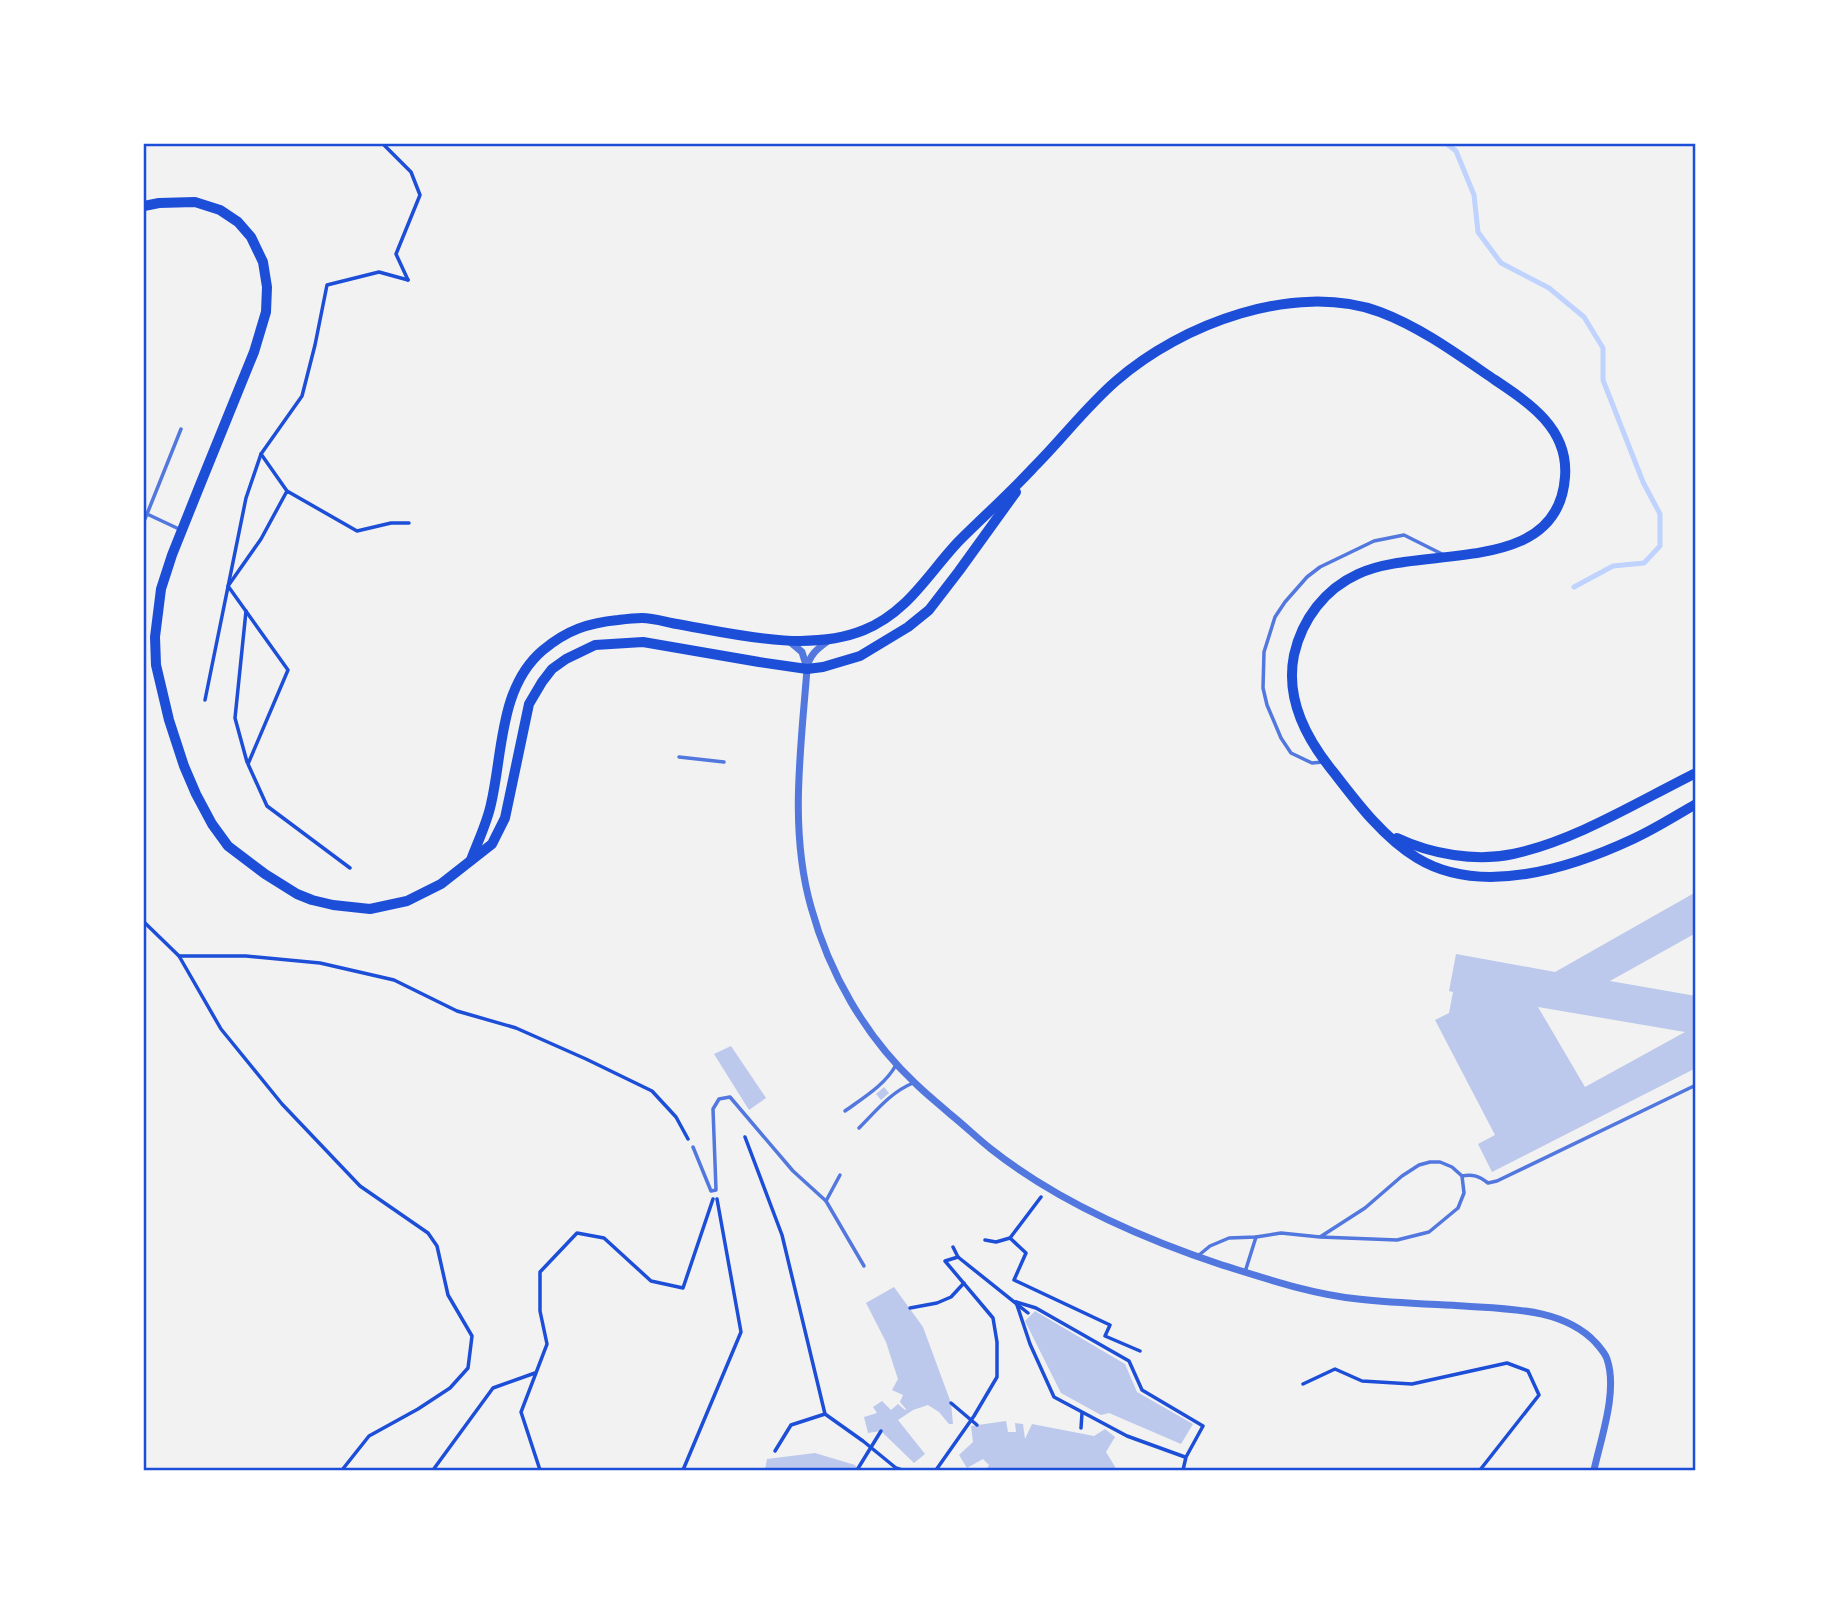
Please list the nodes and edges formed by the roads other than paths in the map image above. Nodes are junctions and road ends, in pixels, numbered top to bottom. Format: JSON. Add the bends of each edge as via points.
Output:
{"nodes":[{"id":1,"x":144,"y":206,"type":"edge"},
{"id":2,"x":181,"y":429,"type":"dead end"},
{"id":3,"x":1034,"y":468,"type":"junction"},
{"id":4,"x":147,"y":514,"type":"junction"},
{"id":5,"x":144,"y":521,"type":"edge"},
{"id":6,"x":182,"y":531,"type":"junction"},
{"id":7,"x":1449,"y":557,"type":"junction"},
{"id":8,"x":833,"y":638,"type":"junction"},
{"id":9,"x":788,"y":641,"type":"junction"},
{"id":10,"x":807,"y":669,"type":"junction"},
{"id":11,"x":679,"y":757,"type":"dead end"},
{"id":12,"x":1325,"y":761,"type":"junction"},
{"id":13,"x":724,"y":762,"type":"dead end"},
{"id":14,"x":1696,"y":772,"type":"edge"},
{"id":15,"x":1696,"y":804,"type":"edge"},
{"id":16,"x":1388,"y":834,"type":"junction"},
{"id":17,"x":471,"y":860,"type":"junction"},
{"id":18,"x":897,"y":1064,"type":"junction"},
{"id":19,"x":914,"y":1082,"type":"junction"},
{"id":20,"x":1696,"y":1085,"type":"edge"},
{"id":21,"x":845,"y":1111,"type":"dead end"},
{"id":22,"x":859,"y":1128,"type":"dead end"},
{"id":23,"x":693,"y":1147,"type":"road end"},
{"id":24,"x":840,"y":1175,"type":"dead end"},
{"id":25,"x":1462,"y":1176,"type":"junction"},
{"id":26,"x":826,"y":1201,"type":"junction"},
{"id":27,"x":1256,"y":1237,"type":"junction"},
{"id":28,"x":1320,"y":1237,"type":"junction"},
{"id":29,"x":1197,"y":1256,"type":"junction"},
{"id":30,"x":864,"y":1266,"type":"dead end"},
{"id":31,"x":1245,"y":1272,"type":"junction"},
{"id":32,"x":1594,"y":1471,"type":"edge"}],
"edges":[{"from":1,"to":6,"type":"main road","via":[[195,201],[220,210],[251,237],[263,262],[267,287],[266,312],[254,352]]},
{"from":2,"to":4,"type":"lane"},
{"from":3,"to":7,"type":"main road","via":[[1115,382],[1181,336],[1262,308],[1322,302],[1359,306],[1407,324],[1501,383],[1539,412],[1560,442],[1565,483],[1548,521],[1526,539],[1488,552]]},
{"from":3,"to":8,"type":"main road","via":[[954,547],[901,608],[859,633]]},
{"from":3,"to":10,"type":"main road","via":[[929,610],[860,656]]},
{"from":4,"to":5,"type":"lane"},
{"from":4,"to":6,"type":"lane"},
{"from":6,"to":17,"type":"main road","via":[[161,589],[156,665],[184,766],[228,846],[297,894],[333,905],[370,909],[425,893]]},
{"from":7,"to":12,"type":"main road","via":[[1388,564],[1357,574],[1329,592],[1309,617],[1293,663],[1293,696],[1303,727]]},
{"from":7,"to":12,"type":"lane","via":[[1404,535],[1374,541],[1320,567],[1284,602],[1264,652],[1266,705],[1291,753],[1312,763]]},
{"from":8,"to":9,"type":"main road"},
{"from":8,"to":10,"type":"street","via":[[810,656]]},
{"from":9,"to":10,"type":"street","via":[[802,652]]},
{"from":9,"to":17,"type":"main road","via":[[642,618],[591,623],[558,638],[535,656],[508,706],[493,799]]},
{"from":10,"to":17,"type":"main road","via":[[643,642],[594,645],[566,659],[552,669],[529,704],[505,818],[492,844]]},
{"from":10,"to":18,"type":"street","via":[[797,816],[806,886],[819,935],[844,990]]},
{"from":11,"to":13,"type":"lane"},
{"from":12,"to":16,"type":"main road"},
{"from":14,"to":16,"type":"main road","via":[[1584,829],[1512,854],[1441,853]]},
{"from":15,"to":16,"type":"main road","via":[[1625,842],[1524,874],[1484,877],[1451,873],[1417,858]]},
{"from":18,"to":19,"type":"street"},
{"from":18,"to":21,"type":"lane","via":[[891,1075]]},
{"from":19,"to":22,"type":"lane","via":[[902,1087]]},
{"from":19,"to":29,"type":"street","via":[[993,1150],[1048,1188],[1137,1233]]},
{"from":20,"to":25,"type":"lane","via":[[1497,1181],[1488,1183],[1473,1174]]},
{"from":23,"to":26,"type":"lane","via":[[711,1191],[716,1190],[713,1109],[719,1098],[730,1097],[793,1171]]},
{"from":24,"to":26,"type":"lane"},
{"from":25,"to":28,"type":"lane","via":[[1440,1162],[1419,1165]]},
{"from":25,"to":28,"type":"lane","via":[[1464,1194],[1458,1208],[1429,1232],[1397,1240]]},
{"from":26,"to":30,"type":"lane"},
{"from":27,"to":28,"type":"lane","via":[[1281,1233]]},
{"from":27,"to":29,"type":"lane","via":[[1230,1238]]},
{"from":27,"to":31,"type":"lane"},
{"from":29,"to":31,"type":"street"},
{"from":31,"to":32,"type":"street","via":[[1357,1299],[1512,1309],[1550,1316],[1576,1327],[1606,1356],[1611,1375]]}]}
